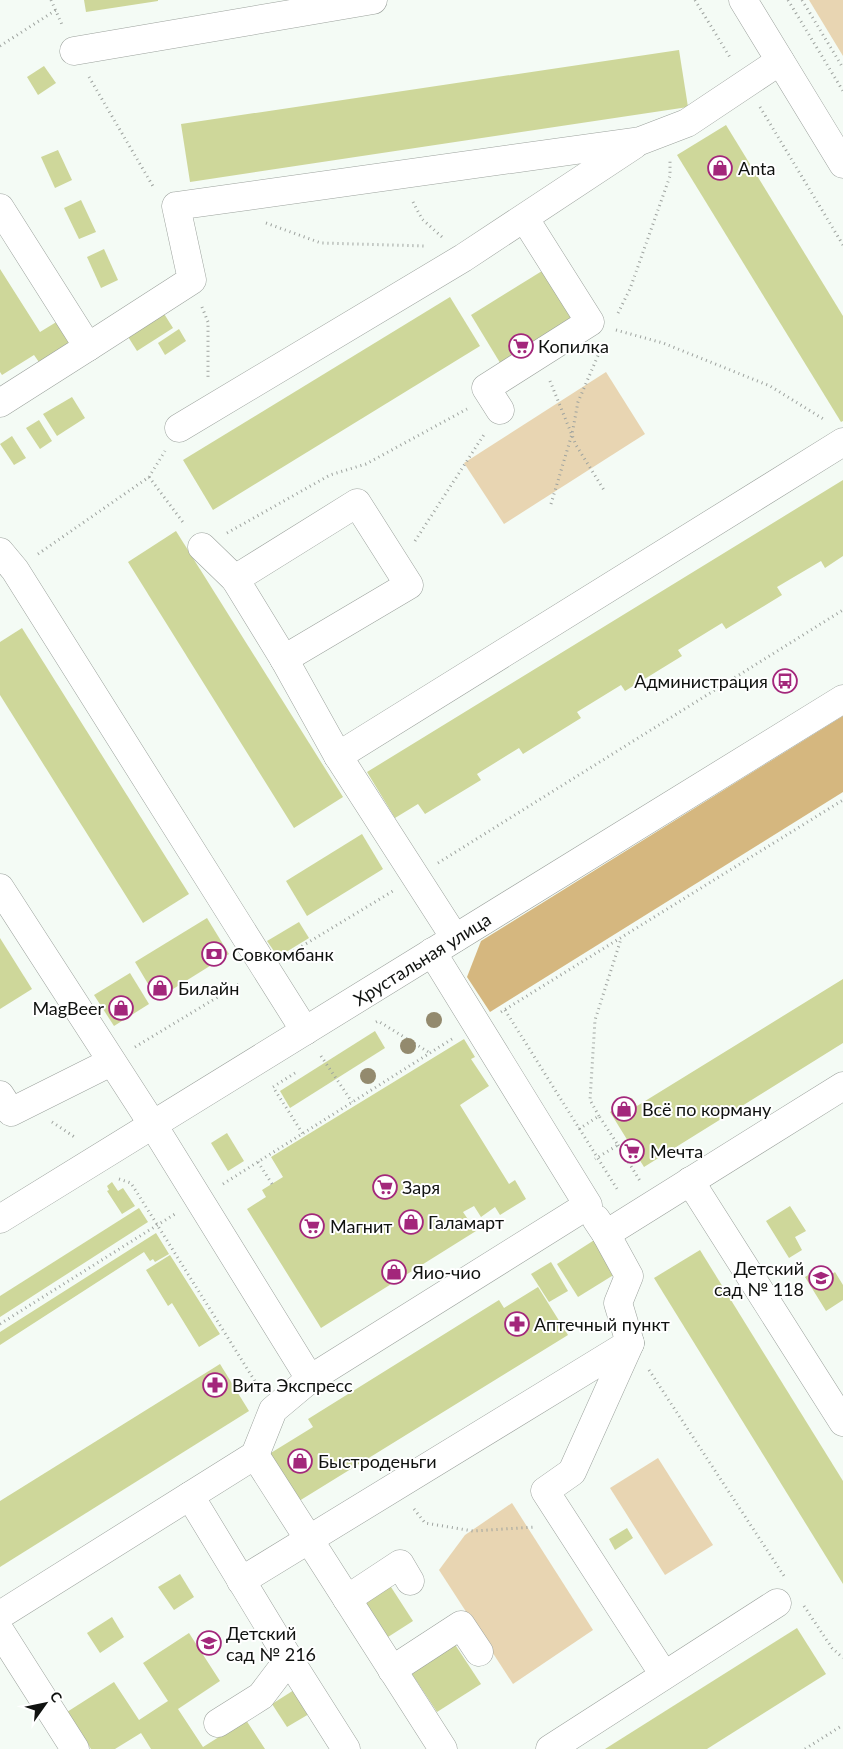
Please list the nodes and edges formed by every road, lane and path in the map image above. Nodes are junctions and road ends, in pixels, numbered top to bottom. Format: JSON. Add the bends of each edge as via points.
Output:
{"nodes":[{"id":1,"x":51,"y":0,"type":"edge"},
{"id":2,"x":373,"y":0,"type":"edge"},
{"id":3,"x":695,"y":0,"type":"edge"},
{"id":4,"x":744,"y":0,"type":"edge"},
{"id":5,"x":788,"y":0,"type":"edge"},
{"id":6,"x":802,"y":0,"type":"edge"},
{"id":7,"x":56,"y":10,"type":"junction"},
{"id":8,"x":0,"y":46,"type":"edge"},
{"id":9,"x":74,"y":51,"type":"junction"},
{"id":10,"x":780,"y":61,"type":"junction"},
{"id":11,"x":843,"y":68,"type":"edge"},
{"id":12,"x":746,"y":83,"type":"junction"},
{"id":13,"x":843,"y":91,"type":"edge"},
{"id":14,"x":640,"y":141,"type":"junction"},
{"id":15,"x":843,"y":164,"type":"edge"},
{"id":16,"x":399,"y":175,"type":"junction"},
{"id":17,"x":232,"y":198,"type":"junction"},
{"id":18,"x":176,"y":206,"type":"junction"},
{"id":19,"x":0,"y":208,"type":"edge"},
{"id":20,"x":525,"y":219,"type":"junction"},
{"id":21,"x":843,"y":245,"type":"edge"},
{"id":22,"x":455,"y":250,"type":"junction"},
{"id":23,"x":192,"y":280,"type":"junction"},
{"id":24,"x":590,"y":322,"type":"junction"},
{"id":25,"x":88,"y":347,"type":"junction"},
{"id":26,"x":536,"y":356,"type":"junction"},
{"id":27,"x":208,"y":386,"type":"dead end"},
{"id":28,"x":493,"y":399,"type":"junction"},
{"id":29,"x":0,"y":403,"type":"edge"},
{"id":30,"x":179,"y":428,"type":"joint"},
{"id":31,"x":835,"y":431,"type":"edge"},
{"id":32,"x":149,"y":477,"type":"junction"},
{"id":33,"x":604,"y":490,"type":"dead end"},
{"id":34,"x":202,"y":547,"type":"junction"},
{"id":35,"x":8,"y":561,"type":"edge"},
{"id":36,"x":398,"y":567,"type":"junction"},
{"id":37,"x":234,"y":580,"type":"junction"},
{"id":38,"x":843,"y":610,"type":"edge"},
{"id":39,"x":284,"y":659,"type":"junction"},
{"id":40,"x":843,"y":699,"type":"edge"},
{"id":41,"x":338,"y":756,"type":"junction"},
{"id":42,"x":843,"y":800,"type":"edge"},
{"id":43,"x":416,"y":878,"type":"junction"},
{"id":44,"x":0,"y":888,"type":"edge"},
{"id":45,"x":455,"y":938,"type":"junction"},
{"id":46,"x":622,"y":938,"type":"junction"},
{"id":47,"x":432,"y":952,"type":"junction"},
{"id":48,"x":266,"y":968,"type":"junction"},
{"id":49,"x":505,"y":1010,"type":"junction"},
{"id":50,"x":476,"y":1024,"type":"junction"},
{"id":51,"x":370,"y":1026,"type":"dead end"},
{"id":52,"x":305,"y":1030,"type":"junction"},
{"id":53,"x":430,"y":1053,"type":"junction"},
{"id":54,"x":314,"y":1061,"type":"dead end"},
{"id":55,"x":111,"y":1062,"type":"junction"},
{"id":56,"x":298,"y":1071,"type":"dead end"},
{"id":57,"x":843,"y":1086,"type":"edge"},
{"id":58,"x":0,"y":1095,"type":"edge"},
{"id":59,"x":352,"y":1102,"type":"junction"},
{"id":60,"x":599,"y":1116,"type":"junction"},
{"id":61,"x":153,"y":1125,"type":"junction"},
{"id":62,"x":579,"y":1129,"type":"junction"},
{"id":63,"x":303,"y":1134,"type":"junction"},
{"id":64,"x":618,"y":1145,"type":"junction"},
{"id":65,"x":597,"y":1158,"type":"junction"},
{"id":66,"x":258,"y":1162,"type":"junction"},
{"id":67,"x":569,"y":1175,"type":"junction"},
{"id":68,"x":117,"y":1178,"type":"dead end"},
{"id":69,"x":690,"y":1181,"type":"junction"},
{"id":70,"x":272,"y":1184,"type":"dead end"},
{"id":71,"x":198,"y":1200,"type":"junction"},
{"id":72,"x":588,"y":1205,"type":"junction"},
{"id":73,"x":644,"y":1210,"type":"junction"},
{"id":74,"x":0,"y":1219,"type":"edge"},
{"id":75,"x":157,"y":1225,"type":"junction"},
{"id":76,"x":606,"y":1234,"type":"junction"},
{"id":77,"x":0,"y":1324,"type":"edge"},
{"id":78,"x":630,"y":1343,"type":"junction"},
{"id":79,"x":310,"y":1379,"type":"junction"},
{"id":80,"x":273,"y":1410,"type":"junction"},
{"id":81,"x":843,"y":1422,"type":"edge"},
{"id":82,"x":254,"y":1455,"type":"junction"},
{"id":83,"x":396,"y":1486,"type":"junction"},
{"id":84,"x":190,"y":1496,"type":"junction"},
{"id":85,"x":559,"y":1513,"type":"junction"},
{"id":86,"x":309,"y":1540,"type":"junction"},
{"id":87,"x":410,"y":1580,"type":"dead end"},
{"id":88,"x":241,"y":1581,"type":"junction"},
{"id":89,"x":788,"y":1594,"type":"junction"},
{"id":90,"x":347,"y":1599,"type":"junction"},
{"id":91,"x":0,"y":1616,"type":"edge"},
{"id":92,"x":0,"y":1632,"type":"edge"},
{"id":93,"x":479,"y":1652,"type":"dead end"},
{"id":94,"x":843,"y":1658,"type":"edge"},
{"id":95,"x":288,"y":1659,"type":"junction"},
{"id":96,"x":392,"y":1670,"type":"junction"},
{"id":97,"x":664,"y":1675,"type":"junction"},
{"id":98,"x":218,"y":1723,"type":"dead end"},
{"id":99,"x":843,"y":1725,"type":"edge"},
{"id":100,"x":75,"y":1749,"type":"edge"},
{"id":101,"x":346,"y":1749,"type":"edge"},
{"id":102,"x":443,"y":1749,"type":"edge"},
{"id":103,"x":550,"y":1749,"type":"edge"},
{"id":104,"x":805,"y":1749,"type":"edge"}],
"edges":[{"from":1,"to":7,"type":"path"},
{"from":2,"to":9,"type":"main road"},
{"from":3,"to":12,"type":"path"},
{"from":4,"to":10,"type":"main road"},
{"from":5,"to":13,"type":"path"},
{"from":6,"to":11,"type":"path"},
{"from":7,"to":8,"type":"path"},
{"from":7,"to":9,"type":"path"},
{"from":9,"to":18,"type":"path","via":[[157,194]]},
{"from":10,"to":12,"type":"main road"},
{"from":10,"to":15,"type":"main road"},
{"from":12,"to":14,"type":"main road","via":[[687,123]]},
{"from":12,"to":21,"type":"path"},
{"from":14,"to":16,"type":"main road"},
{"from":14,"to":20,"type":"main road"},
{"from":16,"to":17,"type":"main road"},
{"from":16,"to":22,"type":"path","via":[[422,219]]},
{"from":17,"to":18,"type":"main road"},
{"from":17,"to":22,"type":"path","via":[[254,218],[321,244],[433,246]]},
{"from":18,"to":23,"type":"main road"},
{"from":19,"to":25,"type":"main road"},
{"from":20,"to":22,"type":"main road"},
{"from":20,"to":24,"type":"main road"},
{"from":22,"to":30,"type":"main road"},
{"from":23,"to":25,"type":"main road"},
{"from":23,"to":27,"type":"path","via":[[208,322]]},
{"from":24,"to":26,"type":"main road"},
{"from":24,"to":31,"type":"path","via":[[663,343],[770,386]]},
{"from":25,"to":29,"type":"main road"},
{"from":26,"to":28,"type":"main road"},
{"from":26,"to":33,"type":"path","via":[[557,394],[576,445]]},
{"from":28,"to":34,"type":"path","via":[[480,402],[366,464],[330,475]]},
{"from":28,"to":36,"type":"path"},
{"from":30,"to":32,"type":"path"},
{"from":31,"to":41,"type":"main road"},
{"from":32,"to":34,"type":"path"},
{"from":32,"to":35,"type":"path"},
{"from":34,"to":37,"type":"main road"},
{"from":35,"to":48,"type":"main road"},
{"from":36,"to":37,"type":"main road","via":[[357,503]]},
{"from":36,"to":39,"type":"main road","via":[[409,585]]},
{"from":37,"to":39,"type":"main road"},
{"from":38,"to":43,"type":"path"},
{"from":39,"to":41,"type":"main road"},
{"from":40,"to":45,"type":"main road","name":"Хрустальная улица"},
{"from":41,"to":43,"type":"main road"},
{"from":42,"to":46,"type":"path"},
{"from":43,"to":45,"type":"main road"},
{"from":43,"to":48,"type":"path"},
{"from":44,"to":55,"type":"main road"},
{"from":45,"to":47,"type":"main road","name":"Хрустальная улица"},
{"from":46,"to":49,"type":"path"},
{"from":46,"to":60,"type":"path","via":[[595,1020],[590,1100]]},
{"from":47,"to":50,"type":"main road"},
{"from":47,"to":52,"type":"main road","name":"Хрустальная улица"},
{"from":48,"to":52,"type":"main road"},
{"from":48,"to":55,"type":"path"},
{"from":49,"to":50,"type":"path"},
{"from":49,"to":62,"type":"path"},
{"from":50,"to":53,"type":"path"},
{"from":50,"to":67,"type":"main road"},
{"from":51,"to":53,"type":"path","via":[[378,1021]]},
{"from":52,"to":61,"type":"main road","name":"Хрустальная улица"},
{"from":53,"to":59,"type":"path"},
{"from":54,"to":59,"type":"path","via":[[323,1056]]},
{"from":55,"to":58,"type":"main road","via":[[11,1112]]},
{"from":55,"to":61,"type":"main road"},
{"from":56,"to":63,"type":"path","via":[[273,1087]]},
{"from":57,"to":69,"type":"main road"},
{"from":59,"to":63,"type":"path"},
{"from":60,"to":62,"type":"path"},
{"from":60,"to":64,"type":"path"},
{"from":61,"to":71,"type":"main road"},
{"from":61,"to":74,"type":"main road","name":"Хрустальная улица"},
{"from":62,"to":65,"type":"path"},
{"from":63,"to":66,"type":"path"},
{"from":64,"to":65,"type":"path"},
{"from":64,"to":73,"type":"path"},
{"from":65,"to":67,"type":"path"},
{"from":65,"to":73,"type":"path"},
{"from":66,"to":70,"type":"path"},
{"from":66,"to":71,"type":"path"},
{"from":67,"to":72,"type":"main road"},
{"from":68,"to":75,"type":"path","via":[[131,1183]]},
{"from":69,"to":73,"type":"main road"},
{"from":69,"to":81,"type":"main road"},
{"from":71,"to":75,"type":"path"},
{"from":71,"to":79,"type":"main road"},
{"from":72,"to":76,"type":"main road"},
{"from":72,"to":79,"type":"main road"},
{"from":73,"to":76,"type":"main road"},
{"from":75,"to":77,"type":"path"},
{"from":75,"to":80,"type":"path"},
{"from":76,"to":78,"type":"main road","via":[[629,1276],[618,1303]]},
{"from":78,"to":83,"type":"main road"},
{"from":78,"to":85,"type":"main road","via":[[572,1472],[545,1491]]},
{"from":78,"to":89,"type":"path"},
{"from":79,"to":80,"type":"main road"},
{"from":80,"to":82,"type":"main road"},
{"from":82,"to":84,"type":"main road"},
{"from":82,"to":86,"type":"main road"},
{"from":83,"to":85,"type":"path","via":[[425,1523],[473,1531],[534,1528]]},
{"from":83,"to":86,"type":"main road"},
{"from":84,"to":88,"type":"main road"},
{"from":84,"to":91,"type":"main road"},
{"from":85,"to":97,"type":"main road"},
{"from":86,"to":88,"type":"main road"},
{"from":86,"to":90,"type":"main road"},
{"from":87,"to":90,"type":"main road","via":[[400,1564]]},
{"from":88,"to":95,"type":"main road"},
{"from":89,"to":94,"type":"path"},
{"from":89,"to":97,"type":"main road"},
{"from":90,"to":96,"type":"main road"},
{"from":92,"to":100,"type":"main road"},
{"from":93,"to":96,"type":"main road","via":[[461,1625]]},
{"from":95,"to":98,"type":"main road","via":[[261,1696]]},
{"from":95,"to":101,"type":"main road"},
{"from":96,"to":102,"type":"main road"},
{"from":97,"to":103,"type":"main road"},
{"from":99,"to":104,"type":"path"}]}
